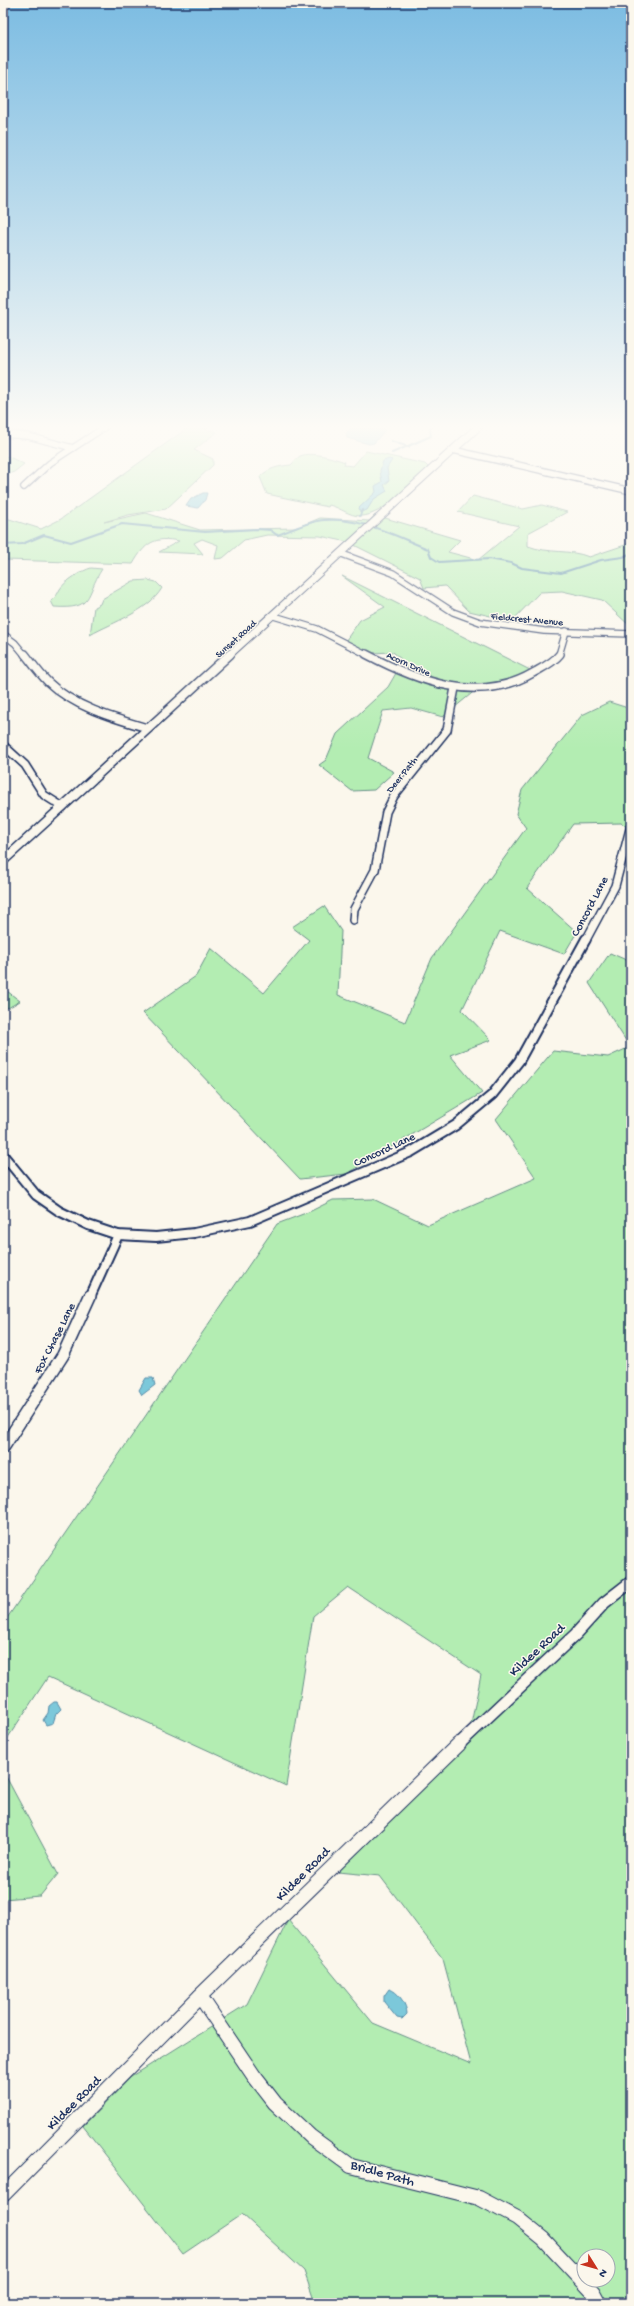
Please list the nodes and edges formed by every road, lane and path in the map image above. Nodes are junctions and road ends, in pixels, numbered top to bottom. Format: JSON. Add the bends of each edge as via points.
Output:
{"nodes":[{"id":1,"x":362,"y":535,"type":"edge"},
{"id":2,"x":342,"y":554,"type":"junction"},
{"id":3,"x":274,"y":616,"type":"junction"},
{"id":4,"x":566,"y":631,"type":"junction"},
{"id":5,"x":3,"y":634,"type":"edge"},
{"id":6,"x":631,"y":634,"type":"edge"},
{"id":7,"x":455,"y":688,"type":"junction"},
{"id":8,"x":147,"y":728,"type":"junction"},
{"id":9,"x":3,"y":745,"type":"edge"},
{"id":10,"x":63,"y":807,"type":"junction"},
{"id":11,"x":631,"y":825,"type":"edge"},
{"id":12,"x":3,"y":862,"type":"edge"},
{"id":13,"x":353,"y":920,"type":"dead end"},
{"id":14,"x":3,"y":1155,"type":"edge"},
{"id":15,"x":118,"y":1235,"type":"junction"},
{"id":16,"x":3,"y":1448,"type":"edge"},
{"id":17,"x":631,"y":1582,"type":"edge"},
{"id":18,"x":200,"y":1996,"type":"junction"},
{"id":19,"x":3,"y":2195,"type":"edge"},
{"id":20,"x":599,"y":2303,"type":"edge"}],
"edges":[{"from":1,"to":2,"type":"street","name":"Sunset Road"},
{"from":2,"to":3,"type":"street","name":"Sunset Road"},
{"from":2,"to":4,"type":"street","name":"Fieldcrest Avenue","via":[[382,568],[409,582],[455,613],[485,624]]},
{"from":3,"to":7,"type":"street","name":"Acorn Drive","via":[[323,631],[414,678]]},
{"from":3,"to":8,"type":"street","name":"Sunset Road"},
{"from":4,"to":6,"type":"street","name":"Fieldcrest Avenue"},
{"from":4,"to":7,"type":"street","name":"Acorn Drive","via":[[561,654],[526,677],[488,688]]},
{"from":5,"to":8,"type":"street","via":[[15,642],[48,682],[69,698],[104,714]]},
{"from":7,"to":13,"type":"street","name":"Deer Path","via":[[447,730],[394,796],[386,812],[375,870],[354,909]]},
{"from":8,"to":10,"type":"street","name":"Sunset Road"},
{"from":9,"to":10,"type":"street","via":[[25,766],[44,795]]},
{"from":10,"to":12,"type":"street","name":"Sunset Road"},
{"from":11,"to":15,"type":"street","name":"Concord Lane","via":[[615,886],[519,1061],[492,1095],[456,1125],[411,1152],[250,1221],[194,1233],[156,1237]]},
{"from":14,"to":15,"type":"street","name":"Concord Lane","via":[[36,1194],[59,1211],[88,1225]]},
{"from":15,"to":16,"type":"street","name":"Fox Chase Lane","via":[[63,1355]]},
{"from":17,"to":18,"type":"street","name":"Kildee Road","via":[[604,1603],[576,1634],[413,1787]]},
{"from":18,"to":19,"type":"street","name":"Kildee Road"},
{"from":18,"to":20,"type":"street","name":"Bridle Path","via":[[275,2103],[311,2137],[351,2166],[479,2198],[517,2218],[543,2239],[593,2292]]}]}
